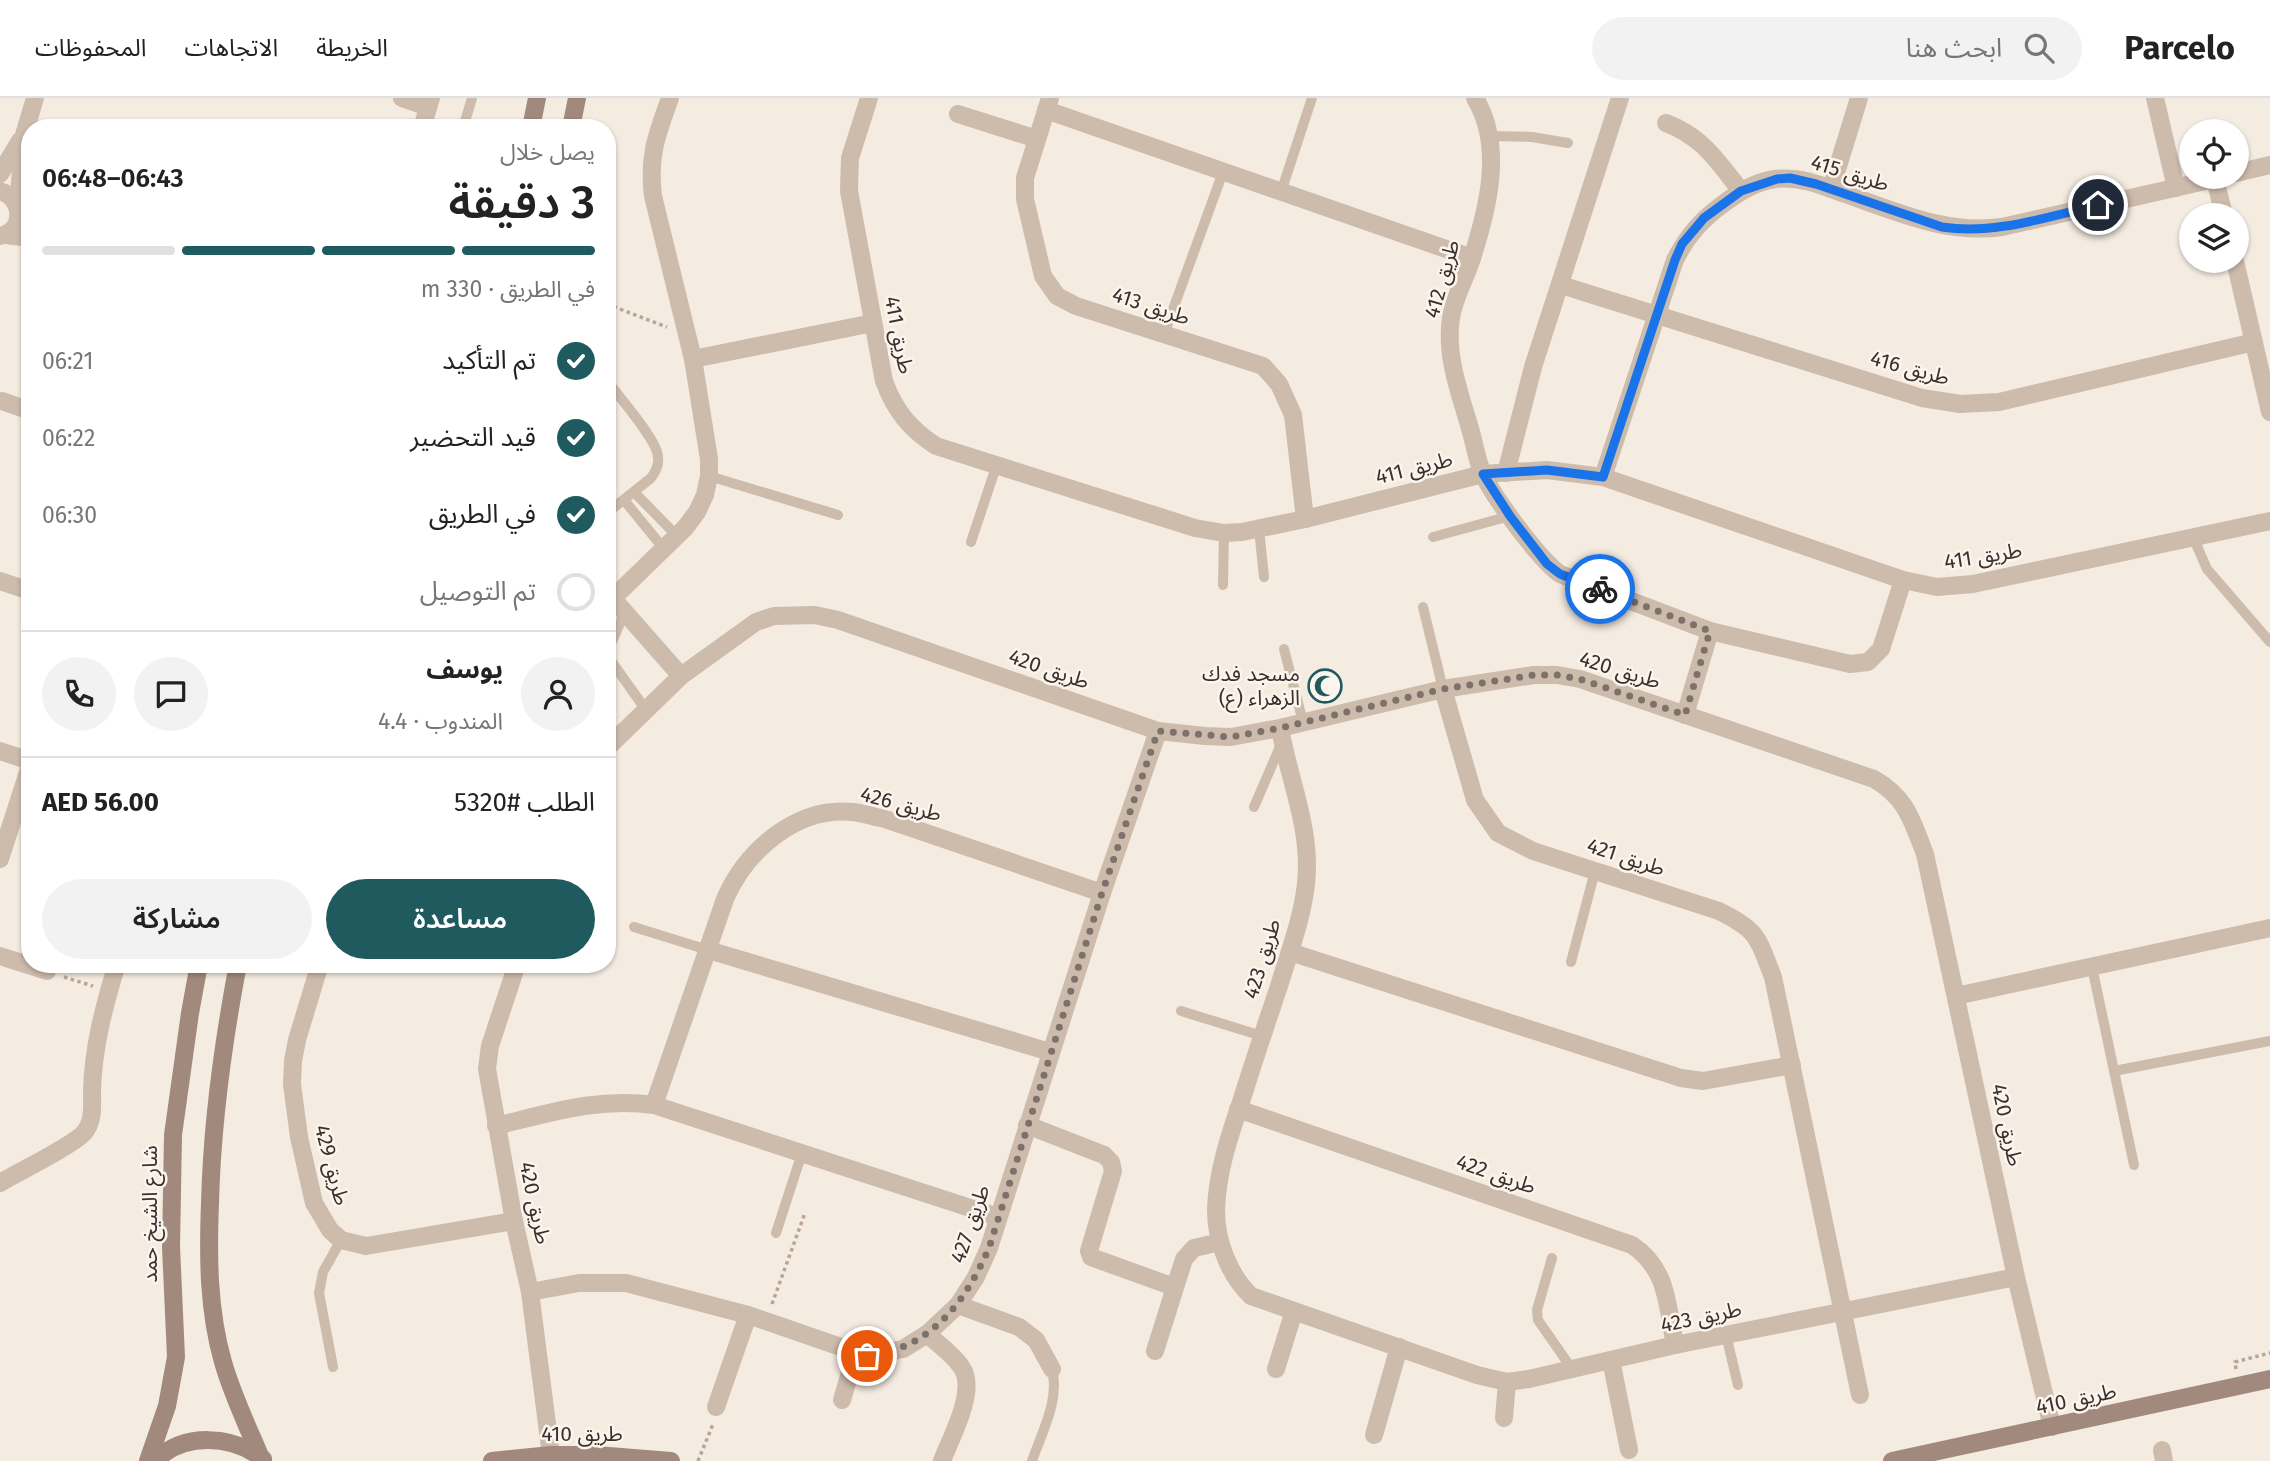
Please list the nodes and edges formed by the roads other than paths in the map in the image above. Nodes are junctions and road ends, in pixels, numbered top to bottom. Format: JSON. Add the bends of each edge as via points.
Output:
{"nodes":[{"id":1,"x":36,"y":98,"type":"edge"},
{"id":2,"x":402,"y":98,"type":"edge"},
{"id":3,"x":472,"y":98,"type":"edge"},
{"id":4,"x":537,"y":98,"type":"edge"},
{"id":5,"x":577,"y":98,"type":"edge"},
{"id":6,"x":670,"y":98,"type":"edge"},
{"id":7,"x":869,"y":98,"type":"edge"},
{"id":8,"x":1312,"y":98,"type":"edge"},
{"id":9,"x":1475,"y":98,"type":"edge"},
{"id":10,"x":1620,"y":98,"type":"edge"},
{"id":11,"x":1859,"y":98,"type":"edge"},
{"id":12,"x":2155,"y":98,"type":"edge"},
{"id":13,"x":429,"y":102,"type":"edge"},
{"id":14,"x":1048,"y":104,"type":"edge"},
{"id":15,"x":958,"y":114,"type":"dead end"},
{"id":16,"x":29,"y":119,"type":"edge"},
{"id":17,"x":466,"y":119,"type":"edge"},
{"id":18,"x":533,"y":119,"type":"edge"},
{"id":19,"x":573,"y":119,"type":"edge"},
{"id":20,"x":1666,"y":122,"type":"dead end"},
{"id":21,"x":1488,"y":136,"type":"junction"},
{"id":22,"x":1037,"y":139,"type":"junction"},
{"id":23,"x":21,"y":140,"type":"edge"},
{"id":24,"x":1569,"y":143,"type":"dead end"},
{"id":25,"x":2270,"y":165,"type":"edge"},
{"id":26,"x":2249,"y":170,"type":"edge"},
{"id":27,"x":1223,"y":172,"type":"junction"},
{"id":28,"x":0,"y":174,"type":"edge"},
{"id":29,"x":2179,"y":187,"type":"edge"},
{"id":30,"x":2176,"y":188,"type":"junction"},
{"id":31,"x":1831,"y":189,"type":"junction"},
{"id":32,"x":0,"y":191,"type":"edge"},
{"id":33,"x":1741,"y":191,"type":"junction"},
{"id":34,"x":1281,"y":192,"type":"junction"},
{"id":35,"x":21,"y":208,"type":"edge"},
{"id":36,"x":21,"y":212,"type":"edge"},
{"id":37,"x":2,"y":238,"type":"edge"},
{"id":38,"x":21,"y":238,"type":"edge"},
{"id":39,"x":1472,"y":258,"type":"junction"},
{"id":40,"x":2238,"y":273,"type":"edge"},
{"id":41,"x":1561,"y":285,"type":"junction"},
{"id":42,"x":1656,"y":315,"type":"junction"},
{"id":43,"x":873,"y":323,"type":"junction"},
{"id":44,"x":1164,"y":334,"type":"junction"},
{"id":45,"x":2254,"y":341,"type":"junction"},
{"id":46,"x":693,"y":359,"type":"junction"},
{"id":47,"x":616,"y":392,"type":"edge"},
{"id":48,"x":2,"y":401,"type":"dead end"},
{"id":49,"x":21,"y":408,"type":"edge"},
{"id":50,"x":2270,"y":412,"type":"edge"},
{"id":51,"x":996,"y":467,"type":"junction"},
{"id":52,"x":1506,"y":473,"type":"junction"},
{"id":53,"x":1483,"y":474,"type":"junction"},
{"id":54,"x":709,"y":476,"type":"junction"},
{"id":55,"x":1603,"y":477,"type":"junction"},
{"id":56,"x":634,"y":492,"type":"junction"},
{"id":57,"x":624,"y":500,"type":"junction"},
{"id":58,"x":616,"y":506,"type":"edge"},
{"id":59,"x":838,"y":515,"type":"dead end"},
{"id":60,"x":1510,"y":516,"type":"junction"},
{"id":61,"x":1305,"y":519,"type":"junction"},
{"id":62,"x":2270,"y":521,"type":"edge"},
{"id":63,"x":1259,"y":529,"type":"junction"},
{"id":64,"x":1224,"y":533,"type":"junction"},
{"id":65,"x":677,"y":536,"type":"junction"},
{"id":66,"x":1433,"y":537,"type":"dead end"},
{"id":67,"x":2193,"y":537,"type":"junction"},
{"id":68,"x":971,"y":542,"type":"dead end"},
{"id":69,"x":664,"y":549,"type":"junction"},
{"id":70,"x":1264,"y":577,"type":"dead end"},
{"id":71,"x":1903,"y":580,"type":"junction"},
{"id":72,"x":0,"y":581,"type":"edge"},
{"id":73,"x":1223,"y":585,"type":"dead end"},
{"id":74,"x":21,"y":588,"type":"edge"},
{"id":75,"x":616,"y":600,"type":"edge"},
{"id":76,"x":616,"y":602,"type":"edge"},
{"id":77,"x":1423,"y":607,"type":"dead end"},
{"id":78,"x":1710,"y":631,"type":"junction"},
{"id":79,"x":2270,"y":642,"type":"edge"},
{"id":80,"x":1284,"y":649,"type":"dead end"},
{"id":81,"x":616,"y":668,"type":"edge"},
{"id":82,"x":681,"y":676,"type":"junction"},
{"id":83,"x":1443,"y":689,"type":"junction"},
{"id":84,"x":646,"y":710,"type":"junction"},
{"id":85,"x":1685,"y":715,"type":"junction"},
{"id":86,"x":1303,"y":722,"type":"junction"},
{"id":87,"x":1158,"y":731,"type":"junction"},
{"id":88,"x":1281,"y":735,"type":"junction"},
{"id":89,"x":616,"y":739,"type":"edge"},
{"id":90,"x":0,"y":751,"type":"edge"},
{"id":91,"x":21,"y":759,"type":"edge"},
{"id":92,"x":21,"y":806,"type":"edge"},
{"id":93,"x":1254,"y":807,"type":"dead end"},
{"id":94,"x":0,"y":859,"type":"edge"},
{"id":95,"x":1595,"y":871,"type":"junction"},
{"id":96,"x":1102,"y":893,"type":"junction"},
{"id":97,"x":634,"y":927,"type":"dead end"},
{"id":98,"x":2270,"y":928,"type":"edge"},
{"id":99,"x":708,"y":950,"type":"junction"},
{"id":100,"x":1290,"y":951,"type":"junction"},
{"id":101,"x":0,"y":956,"type":"edge"},
{"id":102,"x":1571,"y":962,"type":"dead end"},
{"id":103,"x":21,"y":963,"type":"edge"},
{"id":104,"x":2092,"y":967,"type":"junction"},
{"id":105,"x":114,"y":973,"type":"edge"},
{"id":106,"x":197,"y":973,"type":"edge"},
{"id":107,"x":236,"y":973,"type":"edge"},
{"id":108,"x":317,"y":973,"type":"edge"},
{"id":109,"x":514,"y":973,"type":"edge"},
{"id":110,"x":1956,"y":996,"type":"junction"},
{"id":111,"x":1181,"y":1011,"type":"dead end"},
{"id":112,"x":1262,"y":1036,"type":"junction"},
{"id":113,"x":2270,"y":1041,"type":"edge"},
{"id":114,"x":1050,"y":1052,"type":"junction"},
{"id":115,"x":1792,"y":1065,"type":"junction"},
{"id":116,"x":2114,"y":1071,"type":"junction"},
{"id":117,"x":654,"y":1105,"type":"junction"},
{"id":118,"x":1238,"y":1109,"type":"junction"},
{"id":119,"x":1027,"y":1125,"type":"junction"},
{"id":120,"x":496,"y":1126,"type":"junction"},
{"id":121,"x":802,"y":1153,"type":"junction"},
{"id":122,"x":2134,"y":1165,"type":"dead end"},
{"id":123,"x":0,"y":1183,"type":"edge"},
{"id":124,"x":998,"y":1217,"type":"junction"},
{"id":125,"x":514,"y":1221,"type":"junction"},
{"id":126,"x":776,"y":1233,"type":"dead end"},
{"id":127,"x":341,"y":1240,"type":"junction"},
{"id":128,"x":1220,"y":1242,"type":"junction"},
{"id":129,"x":1552,"y":1258,"type":"dead end"},
{"id":130,"x":2016,"y":1278,"type":"junction"},
{"id":131,"x":1174,"y":1287,"type":"junction"},
{"id":132,"x":530,"y":1292,"type":"junction"},
{"id":133,"x":958,"y":1305,"type":"junction"},
{"id":134,"x":1294,"y":1311,"type":"junction"},
{"id":135,"x":1842,"y":1311,"type":"junction"},
{"id":136,"x":756,"y":1319,"type":"junction"},
{"id":137,"x":927,"y":1334,"type":"junction"},
{"id":138,"x":1726,"y":1335,"type":"junction"},
{"id":139,"x":1675,"y":1345,"type":"junction"},
{"id":140,"x":1399,"y":1347,"type":"junction"},
{"id":141,"x":1155,"y":1351,"type":"dead end"},
{"id":142,"x":856,"y":1352,"type":"junction"},
{"id":143,"x":1611,"y":1360,"type":"junction"},
{"id":144,"x":333,"y":1367,"type":"dead end"},
{"id":145,"x":1052,"y":1369,"type":"joint"},
{"id":146,"x":1276,"y":1369,"type":"dead end"},
{"id":147,"x":1572,"y":1369,"type":"junction"},
{"id":148,"x":2270,"y":1379,"type":"edge"},
{"id":149,"x":1507,"y":1382,"type":"junction"},
{"id":150,"x":1738,"y":1385,"type":"dead end"},
{"id":151,"x":1860,"y":1395,"type":"dead end"},
{"id":152,"x":842,"y":1400,"type":"dead end"},
{"id":153,"x":716,"y":1407,"type":"road end"},
{"id":154,"x":1504,"y":1418,"type":"dead end"},
{"id":155,"x":2052,"y":1427,"type":"junction"},
{"id":156,"x":1374,"y":1435,"type":"dead end"},
{"id":157,"x":1629,"y":1450,"type":"dead end"},
{"id":158,"x":551,"y":1455,"type":"junction"},
{"id":159,"x":1918,"y":1458,"type":"edge"},
{"id":160,"x":263,"y":1459,"type":"edge"},
{"id":161,"x":148,"y":1461,"type":"edge"},
{"id":162,"x":155,"y":1461,"type":"edge"},
{"id":163,"x":492,"y":1461,"type":"edge"},
{"id":164,"x":671,"y":1461,"type":"edge"},
{"id":165,"x":942,"y":1461,"type":"edge"},
{"id":166,"x":1031,"y":1461,"type":"edge"},
{"id":167,"x":1892,"y":1461,"type":"edge"}],
"edges":[{"from":1,"to":16,"type":"street"},
{"from":2,"to":13,"type":"street"},
{"from":3,"to":17,"type":"lane"},
{"from":4,"to":18,"type":"main road"},
{"from":5,"to":19,"type":"main road"},
{"from":6,"to":46,"type":"street","via":[[653,146],[650,170]]},
{"from":7,"to":43,"type":"street","name":"طريق 411","via":[[850,158],[849,191]]},
{"from":8,"to":34,"type":"lane"},
{"from":9,"to":21,"type":"street","name":"طريق 412"},
{"from":10,"to":41,"type":"street"},
{"from":11,"to":31,"type":"street"},
{"from":12,"to":30,"type":"street"},
{"from":14,"to":22,"type":"street","name":"طريق 413"},
{"from":14,"to":27,"type":"street","name":"طريق 413"},
{"from":15,"to":22,"type":"street"},
{"from":20,"to":33,"type":"street","via":[[1706,147]]},
{"from":21,"to":24,"type":"lane"},
{"from":21,"to":39,"type":"street","name":"طريق 412","via":[[1492,178]]},
{"from":22,"to":44,"type":"street","name":"طريق 413","via":[[1025,178],[1025,199],[1043,276],[1056,296]]},
{"from":23,"to":28,"type":"street"},
{"from":25,"to":26,"type":"street"},
{"from":27,"to":34,"type":"street","name":"طريق 413"},
{"from":27,"to":44,"type":"lane"},
{"from":29,"to":30,"type":"street","name":"طريق 415"},
{"from":30,"to":31,"type":"street","name":"طريق 415","via":[[1972,230],[1942,227]]},
{"from":31,"to":33,"type":"street","name":"طريق 415","via":[[1790,178],[1765,181]]},
{"from":32,"to":35,"type":"street"},
{"from":33,"to":42,"type":"street","name":"طريق 415","via":[[1704,218],[1682,244]]},
{"from":34,"to":39,"type":"street","name":"طريق 413"},
{"from":36,"to":37,"type":"street"},
{"from":37,"to":38,"type":"street"},
{"from":39,"to":53,"type":"street","name":"طريق 412","via":[[1451,316],[1449,337]]},
{"from":40,"to":45,"type":"street"},
{"from":41,"to":42,"type":"street","name":"طريق 416"},
{"from":41,"to":52,"type":"street","via":[[1533,367]]},
{"from":42,"to":45,"type":"street","name":"طريق 416","via":[[1922,398],[1961,404],[1999,402]]},
{"from":42,"to":55,"type":"street","name":"طريق 415"},
{"from":43,"to":46,"type":"street"},
{"from":43,"to":51,"type":"street","name":"طريق 411","via":[[884,382],[903,419],[936,446]]},
{"from":44,"to":61,"type":"street","name":"طريق 413","via":[[1263,366],[1279,384],[1293,415]]},
{"from":45,"to":50,"type":"street"},
{"from":46,"to":54,"type":"street"},
{"from":47,"to":56,"type":"lane","via":[[657,450],[655,472]]},
{"from":48,"to":49,"type":"street"},
{"from":51,"to":64,"type":"street","name":"طريق 411"},
{"from":51,"to":68,"type":"lane"},
{"from":52,"to":53,"type":"street","name":"طريق 411"},
{"from":52,"to":55,"type":"street","name":"طريق 411","via":[[1547,470]]},
{"from":53,"to":60,"type":"street","name":"طريق 412"},
{"from":53,"to":61,"type":"street","name":"طريق 411"},
{"from":54,"to":59,"type":"lane"},
{"from":54,"to":65,"type":"street","via":[[697,512]]},
{"from":55,"to":71,"type":"street","name":"طريق 411"},
{"from":56,"to":57,"type":"lane"},
{"from":56,"to":65,"type":"lane"},
{"from":57,"to":58,"type":"lane"},
{"from":57,"to":69,"type":"lane"},
{"from":60,"to":66,"type":"lane"},
{"from":60,"to":78,"type":"street","name":"طريق 412","via":[[1560,574]]},
{"from":61,"to":63,"type":"street","name":"طريق 411"},
{"from":62,"to":67,"type":"street","name":"طريق 411"},
{"from":63,"to":64,"type":"street","name":"طريق 411"},
{"from":63,"to":70,"type":"lane"},
{"from":64,"to":73,"type":"lane"},
{"from":65,"to":69,"type":"street"},
{"from":67,"to":71,"type":"street","name":"طريق 411","via":[[1973,584],[1937,587]]},
{"from":67,"to":79,"type":"lane","via":[[2207,569]]},
{"from":69,"to":75,"type":"street"},
{"from":71,"to":78,"type":"street","name":"طريق 412","via":[[1881,649],[1859,664]]},
{"from":72,"to":74,"type":"street"},
{"from":76,"to":82,"type":"street"},
{"from":77,"to":83,"type":"lane"},
{"from":78,"to":85,"type":"street"},
{"from":80,"to":86,"type":"lane"},
{"from":81,"to":84,"type":"lane"},
{"from":82,"to":84,"type":"street","name":"طريق 420"},
{"from":82,"to":87,"type":"street","name":"طريق 420","via":[[756,622],[774,616],[815,615]]},
{"from":83,"to":85,"type":"street","name":"طريق 420","via":[[1557,675]]},
{"from":83,"to":86,"type":"street","name":"طريق 420"},
{"from":83,"to":95,"type":"street","name":"طريق 421","via":[[1475,800],[1498,833],[1533,851]]},
{"from":84,"to":89,"type":"street","name":"طريق 420"},
{"from":85,"to":110,"type":"street","name":"طريق 420","via":[[1874,779],[1894,792],[1908,811],[1925,854]]},
{"from":86,"to":88,"type":"street","name":"طريق 420"},
{"from":87,"to":88,"type":"street","name":"طريق 420","via":[[1231,737]]},
{"from":87,"to":96,"type":"street","name":"طريق 427"},
{"from":88,"to":93,"type":"lane"},
{"from":88,"to":100,"type":"street","name":"طريق 423","via":[[1307,849],[1305,888]]},
{"from":90,"to":91,"type":"street"},
{"from":92,"to":94,"type":"street"},
{"from":95,"to":102,"type":"lane"},
{"from":95,"to":115,"type":"street","name":"طريق 421","via":[[1719,911],[1757,936],[1773,977]]},
{"from":96,"to":99,"type":"street","name":"طريق 426","via":[[885,819],[851,812],[820,814],[781,830],[750,858],[735,877]]},
{"from":96,"to":114,"type":"street","name":"طريق 427"},
{"from":97,"to":99,"type":"lane"},
{"from":98,"to":104,"type":"street"},
{"from":99,"to":114,"type":"street"},
{"from":99,"to":117,"type":"street","name":"طريق 426"},
{"from":100,"to":112,"type":"street","name":"طريق 423"},
{"from":100,"to":115,"type":"street","via":[[1681,1078],[1703,1082]]},
{"from":101,"to":103,"type":"street"},
{"from":104,"to":110,"type":"street"},
{"from":104,"to":116,"type":"lane"},
{"from":105,"to":123,"type":"street","via":[[95,1050],[88,1126],[76,1139]]},
{"from":106,"to":161,"type":"main road","name":"شارع الشيخ حمد","via":[[173,1135],[171,1247],[176,1357],[167,1406]]},
{"from":107,"to":160,"type":"main road","via":[[212,1144],[208,1254],[223,1361]]},
{"from":108,"to":127,"type":"street","name":"طريق 429","via":[[297,1040],[292,1084],[314,1203]]},
{"from":109,"to":120,"type":"street","name":"طريق 420","via":[[487,1069]]},
{"from":110,"to":130,"type":"street","name":"طريق 420"},
{"from":111,"to":112,"type":"lane"},
{"from":112,"to":118,"type":"street","name":"طريق 423"},
{"from":113,"to":116,"type":"lane"},
{"from":114,"to":119,"type":"street","name":"طريق 427"},
{"from":115,"to":135,"type":"street","name":"طريق 421"},
{"from":116,"to":122,"type":"lane"},
{"from":117,"to":120,"type":"street","via":[[627,1101],[589,1104]]},
{"from":117,"to":121,"type":"street"},
{"from":118,"to":128,"type":"street","name":"طريق 423","via":[[1218,1187]]},
{"from":118,"to":139,"type":"street","name":"طريق 422","via":[[1632,1245],[1648,1256],[1662,1279]]},
{"from":119,"to":124,"type":"street","name":"طريق 427"},
{"from":119,"to":131,"type":"street","via":[[1104,1155],[1111,1162],[1113,1171],[1091,1256]]},
{"from":120,"to":125,"type":"street","name":"طريق 420"},
{"from":121,"to":124,"type":"street"},
{"from":121,"to":126,"type":"lane"},
{"from":124,"to":133,"type":"street","name":"طريق 427","via":[[976,1278]]},
{"from":125,"to":127,"type":"street","via":[[366,1246]]},
{"from":125,"to":132,"type":"street","name":"طريق 420"},
{"from":127,"to":144,"type":"lane","via":[[323,1272],[320,1293]]},
{"from":128,"to":131,"type":"street","via":[[1188,1253]]},
{"from":128,"to":134,"type":"street","name":"طريق 423","via":[[1234,1276],[1251,1296]]},
{"from":129,"to":147,"type":"lane","via":[[1536,1310],[1538,1320]]},
{"from":130,"to":135,"type":"street","name":"طريق 423"},
{"from":130,"to":155,"type":"street","name":"طريق 420"},
{"from":131,"to":141,"type":"street"},
{"from":132,"to":136,"type":"street","name":"طريق 427","via":[[579,1283],[625,1283]]},
{"from":132,"to":158,"type":"street","name":"طريق 420"},
{"from":133,"to":137,"type":"street","name":"طريق 427"},
{"from":133,"to":145,"type":"street","via":[[1019,1326],[1036,1340]]},
{"from":134,"to":140,"type":"street","name":"طريق 423"},
{"from":134,"to":146,"type":"street"},
{"from":135,"to":138,"type":"street","name":"طريق 423"},
{"from":135,"to":151,"type":"street","name":"طريق 421"},
{"from":136,"to":142,"type":"street","name":"طريق 427"},
{"from":136,"to":153,"type":"street"},
{"from":137,"to":142,"type":"street","name":"طريق 427","via":[[884,1354]]},
{"from":137,"to":165,"type":"street","via":[[967,1378],[965,1399]]},
{"from":138,"to":139,"type":"street","name":"طريق 423"},
{"from":138,"to":150,"type":"lane"},
{"from":139,"to":143,"type":"street","name":"طريق 423"},
{"from":140,"to":149,"type":"street","name":"طريق 423"},
{"from":140,"to":156,"type":"street"},
{"from":142,"to":152,"type":"street"},
{"from":143,"to":147,"type":"street","name":"طريق 423"},
{"from":143,"to":157,"type":"street"},
{"from":145,"to":166,"type":"lane","via":[[1054,1399]]},
{"from":147,"to":149,"type":"street","name":"طريق 423"},
{"from":148,"to":155,"type":"main road","name":"طريق 410"},
{"from":149,"to":154,"type":"street"},
{"from":155,"to":159,"type":"main road","name":"طريق 410"},
{"from":158,"to":163,"type":"main road","name":"طريق 410"},
{"from":158,"to":164,"type":"main road","name":"طريق 410"},
{"from":159,"to":167,"type":"main road","name":"طريق 410"},
{"from":160,"to":162,"type":"main road","via":[[242,1446],[200,1440],[179,1445]]}]}
